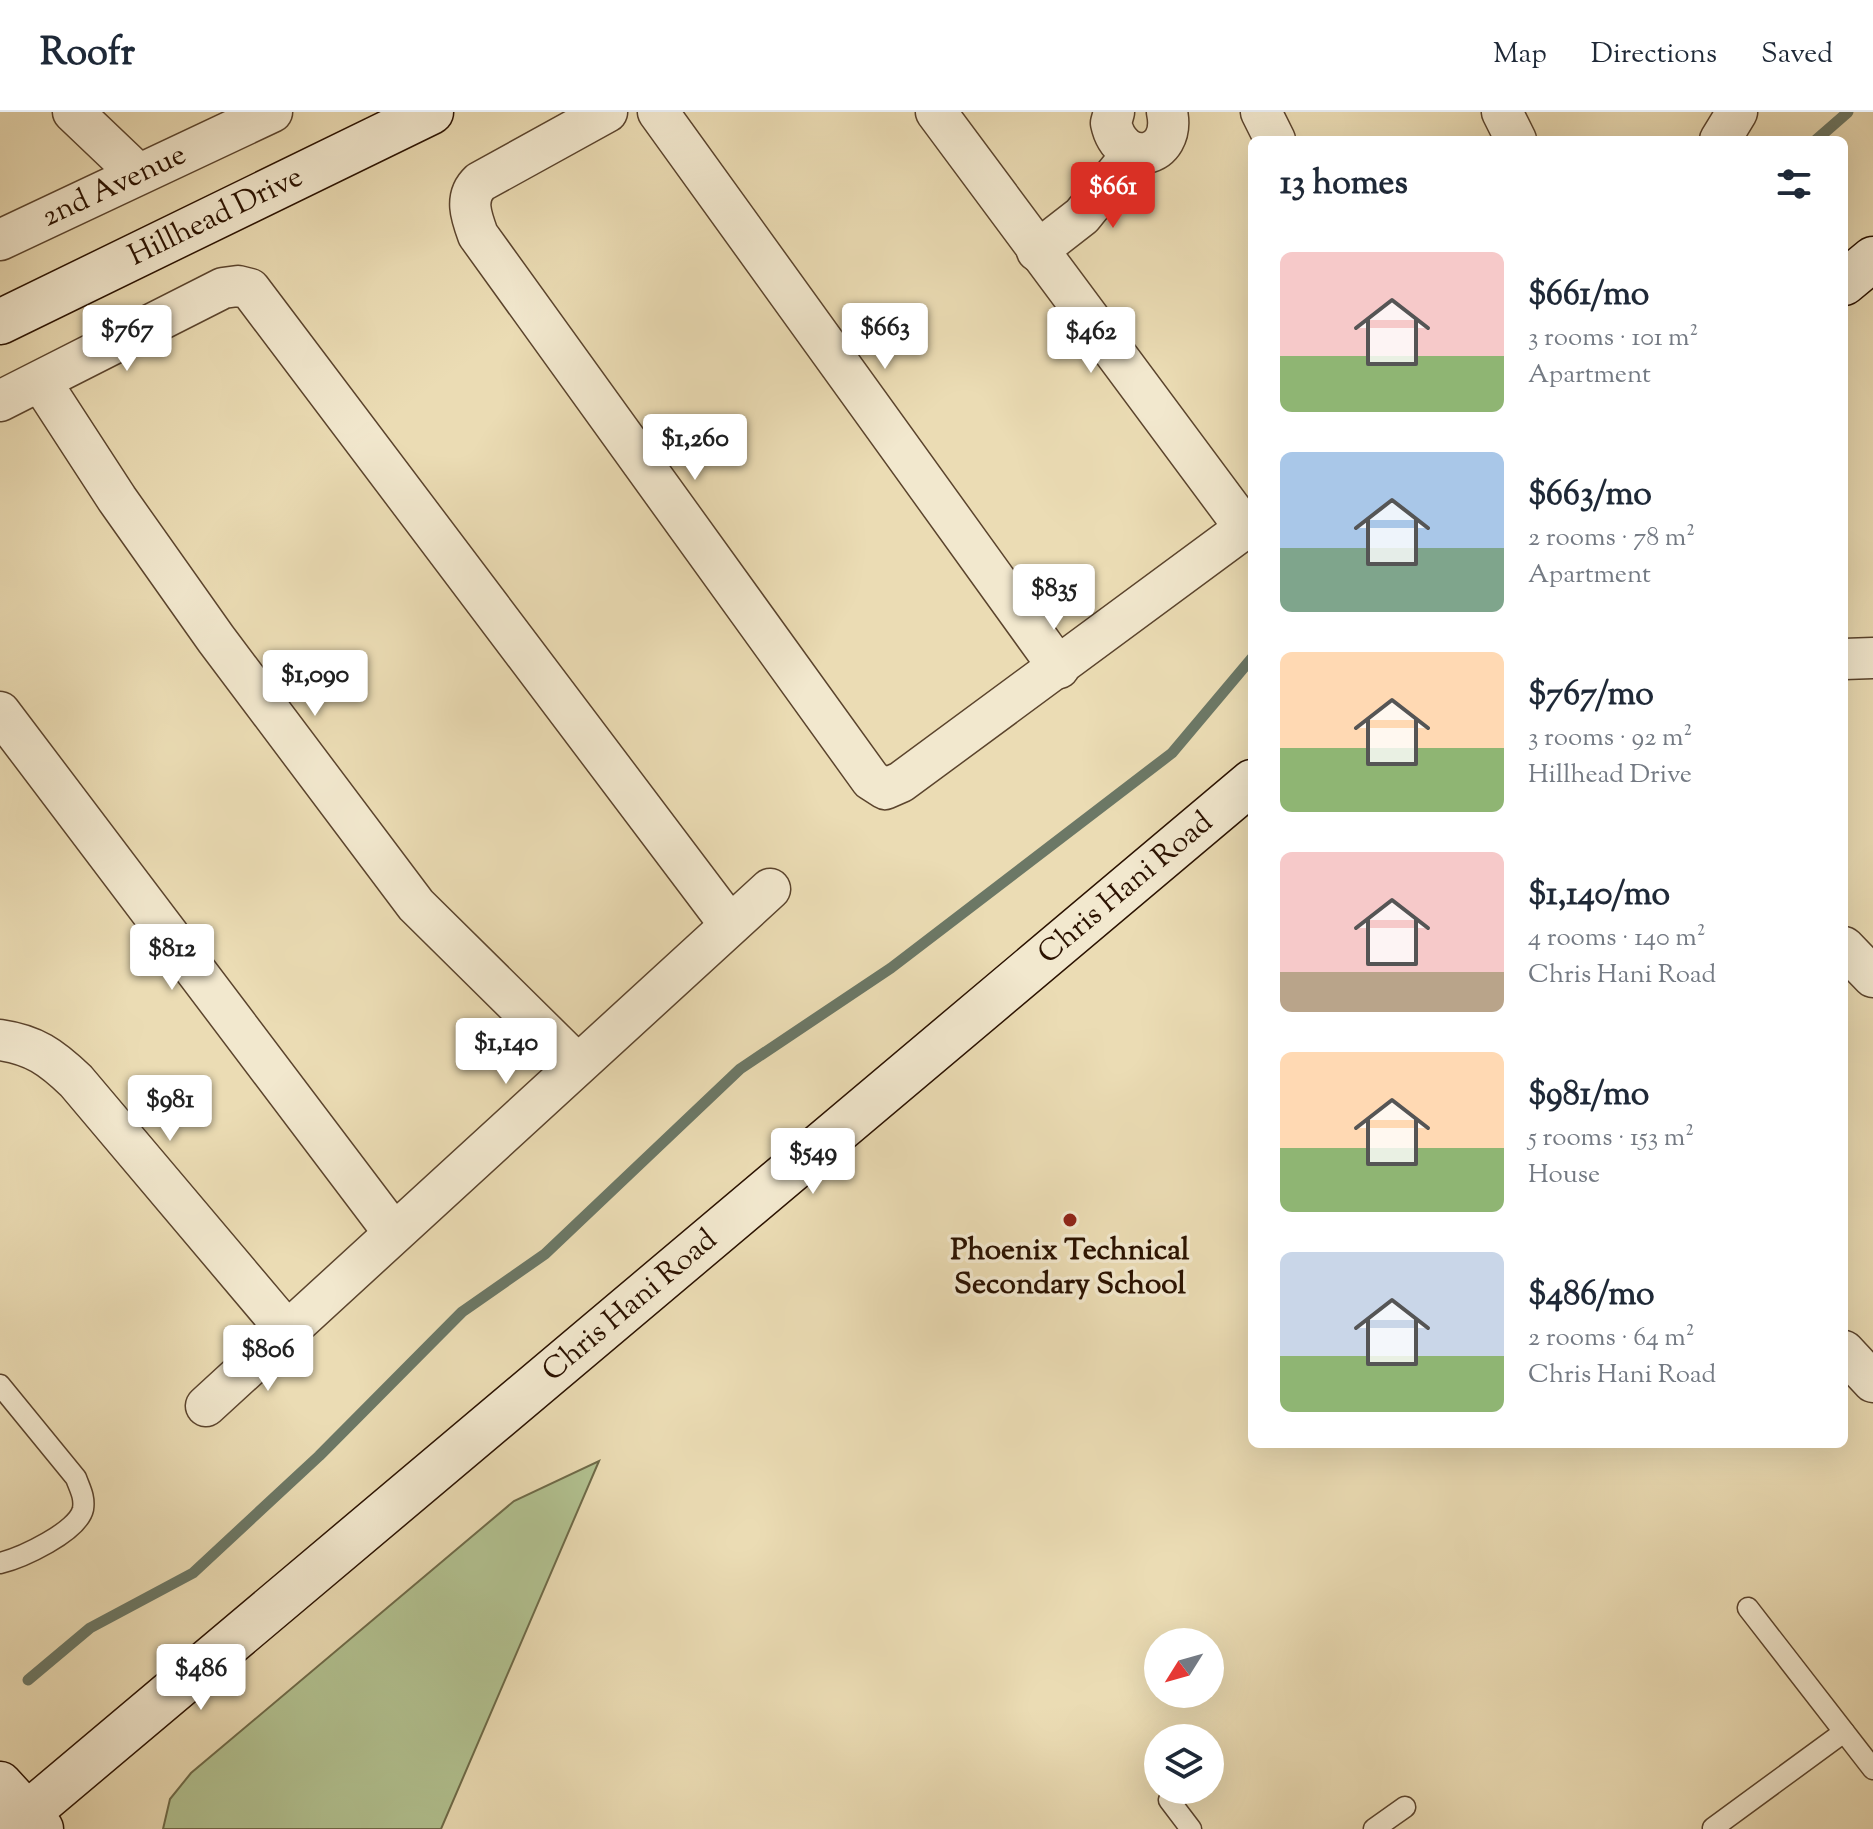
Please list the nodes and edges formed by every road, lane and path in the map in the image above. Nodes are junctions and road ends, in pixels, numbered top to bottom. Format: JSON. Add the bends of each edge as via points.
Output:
{"nodes":[{"id":1,"x":73,"y":112,"type":"edge"},
{"id":2,"x":272,"y":112,"type":"edge"},
{"id":3,"x":431,"y":112,"type":"edge"},
{"id":4,"x":607,"y":112,"type":"edge"},
{"id":5,"x":658,"y":112,"type":"edge"},
{"id":6,"x":936,"y":112,"type":"edge"},
{"id":7,"x":1114,"y":112,"type":"edge"},
{"id":8,"x":1168,"y":112,"type":"edge"},
{"id":9,"x":1261,"y":112,"type":"edge"},
{"id":10,"x":1502,"y":112,"type":"edge"},
{"id":11,"x":1737,"y":112,"type":"edge"},
{"id":12,"x":1273,"y":136,"type":"edge"},
{"id":13,"x":1514,"y":136,"type":"edge"},
{"id":14,"x":1722,"y":136,"type":"edge"},
{"id":15,"x":1133,"y":153,"type":"junction"},
{"id":16,"x":137,"y":173,"type":"junction"},
{"id":17,"x":0,"y":240,"type":"edge"},
{"id":18,"x":1037,"y":251,"type":"junction"},
{"id":19,"x":1873,"y":259,"type":"edge"},
{"id":20,"x":1848,"y":280,"type":"edge"},
{"id":21,"x":0,"y":322,"type":"edge"},
{"id":22,"x":41,"y":382,"type":"junction"},
{"id":23,"x":0,"y":401,"type":"edge"},
{"id":24,"x":1248,"y":524,"type":"edge"},
{"id":25,"x":1248,"y":526,"type":"edge"},
{"id":26,"x":1873,"y":658,"type":"edge"},
{"id":27,"x":1848,"y":659,"type":"edge"},
{"id":28,"x":1059,"y":668,"type":"junction"},
{"id":29,"x":0,"y":712,"type":"edge"},
{"id":30,"x":1248,"y":785,"type":"edge"},
{"id":31,"x":770,"y":889,"type":"dead end"},
{"id":32,"x":730,"y":925,"type":"junction"},
{"id":33,"x":1848,"y":951,"type":"edge"},
{"id":34,"x":1873,"y":977,"type":"edge"},
{"id":35,"x":0,"y":1040,"type":"edge"},
{"id":36,"x":577,"y":1064,"type":"junction"},
{"id":37,"x":394,"y":1233,"type":"junction"},
{"id":38,"x":288,"y":1332,"type":"junction"},
{"id":39,"x":1848,"y":1355,"type":"edge"},
{"id":40,"x":1873,"y":1382,"type":"edge"},
{"id":41,"x":0,"y":1385,"type":"edge"},
{"id":42,"x":206,"y":1406,"type":"dead end"},
{"id":43,"x":0,"y":1563,"type":"edge"},
{"id":44,"x":1748,"y":1608,"type":"dead end"},
{"id":45,"x":1844,"y":1732,"type":"junction"},
{"id":46,"x":1873,"y":1769,"type":"edge"},
{"id":47,"x":1172,"y":1804,"type":"edge"},
{"id":48,"x":1405,"y":1807,"type":"dead end"},
{"id":49,"x":19,"y":1814,"type":"edge"},
{"id":50,"x":1713,"y":1828,"type":"edge"},
{"id":51,"x":1191,"y":1829,"type":"edge"},
{"id":52,"x":1374,"y":1829,"type":"edge"}],
"edges":[{"from":1,"to":16,"type":"street"},
{"from":2,"to":16,"type":"street","name":"2nd Avenue"},
{"from":3,"to":21,"type":"main road","name":"Hillhead Drive"},
{"from":4,"to":28,"type":"street","via":[[472,189],[470,207],[478,235],[871,780],[885,789],[901,782]]},
{"from":5,"to":28,"type":"street"},
{"from":6,"to":18,"type":"street"},
{"from":7,"to":15,"type":"street","via":[[1114,136]]},
{"from":8,"to":15,"type":"street","via":[[1166,138],[1158,148]]},
{"from":9,"to":12,"type":"street"},
{"from":10,"to":13,"type":"street"},
{"from":11,"to":14,"type":"street"},
{"from":15,"to":18,"type":"street","via":[[1082,216]]},
{"from":16,"to":17,"type":"street","name":"2nd Avenue"},
{"from":18,"to":24,"type":"street"},
{"from":19,"to":20,"type":"main road"},
{"from":22,"to":23,"type":"street"},
{"from":22,"to":32,"type":"street","via":[[223,288],[250,289]]},
{"from":22,"to":36,"type":"street","via":[[216,639],[416,905]]},
{"from":25,"to":28,"type":"street"},
{"from":26,"to":27,"type":"street"},
{"from":29,"to":37,"type":"street"},
{"from":30,"to":49,"type":"main road","name":"Chris Hani Road"},
{"from":31,"to":32,"type":"street"},
{"from":32,"to":36,"type":"street"},
{"from":33,"to":34,"type":"street"},
{"from":35,"to":38,"type":"street","via":[[29,1044],[76,1081]]},
{"from":36,"to":37,"type":"street"},
{"from":37,"to":38,"type":"street"},
{"from":38,"to":42,"type":"street"},
{"from":39,"to":40,"type":"street"},
{"from":41,"to":43,"type":"lane","via":[[76,1478],[83,1496],[81,1515],[74,1522],[45,1544]]},
{"from":44,"to":45,"type":"lane"},
{"from":45,"to":46,"type":"lane"},
{"from":45,"to":50,"type":"lane"},
{"from":47,"to":51,"type":"lane"},
{"from":48,"to":52,"type":"lane"}]}
